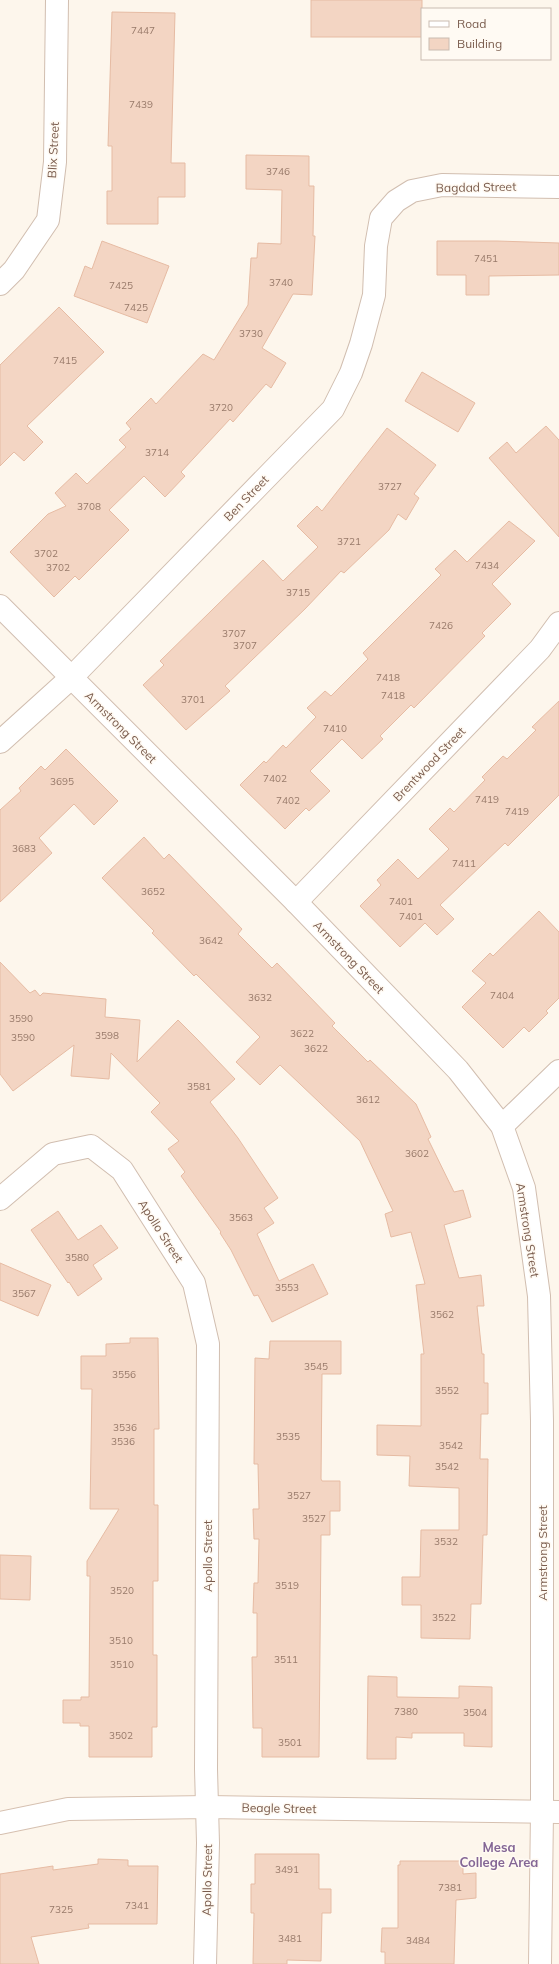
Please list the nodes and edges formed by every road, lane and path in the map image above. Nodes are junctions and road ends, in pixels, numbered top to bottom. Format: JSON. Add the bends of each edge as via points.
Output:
{"nodes":[{"id":1,"x":56,"y":0,"type":"edge"},
{"id":2,"x":559,"y":187,"type":"edge"},
{"id":3,"x":396,"y":201,"type":"joint"},
{"id":4,"x":0,"y":284,"type":"edge"},
{"id":5,"x":0,"y":606,"type":"edge"},
{"id":6,"x":559,"y":623,"type":"edge"},
{"id":7,"x":72,"y":677,"type":"junction"},
{"id":8,"x":0,"y":742,"type":"edge"},
{"id":9,"x":296,"y":902,"type":"junction"},
{"id":10,"x":559,"y":1071,"type":"edge"},
{"id":11,"x":502,"y":1126,"type":"junction"},
{"id":12,"x":0,"y":1199,"type":"edge"},
{"id":13,"x":208,"y":1807,"type":"junction"},
{"id":14,"x":550,"y":1812,"type":"edge"},
{"id":15,"x":0,"y":1823,"type":"edge"},
{"id":16,"x":205,"y":1964,"type":"edge"},
{"id":17,"x":540,"y":1964,"type":"edge"}],
"edges":[{"from":1,"to":4,"type":"street","name":"Blix Street","via":[[54,162],[48,220],[14,270]]},
{"from":2,"to":3,"type":"street","name":"Bagdad Street","via":[[442,185],[412,191]]},
{"from":3,"to":7,"type":"street","name":"Ben Street","via":[[381,218],[376,246],[374,295],[351,373],[333,409]]},
{"from":5,"to":7,"type":"street","name":"Armstrong Street"},
{"from":6,"to":9,"type":"street","name":"Brentwood Street","via":[[540,649]]},
{"from":7,"to":8,"type":"street","name":"Ben Street"},
{"from":7,"to":9,"type":"street","name":"Armstrong Street"},
{"from":9,"to":11,"type":"street","name":"Armstrong Street","via":[[458,1070]]},
{"from":10,"to":11,"type":"street"},
{"from":11,"to":14,"type":"street","name":"Armstrong Street","via":[[524,1188],[539,1296]]},
{"from":12,"to":13,"type":"street","name":"Apollo Street","via":[[53,1154],[91,1146],[122,1170],[194,1283],[208,1344]]},
{"from":13,"to":14,"type":"street","name":"Beagle Street"},
{"from":13,"to":15,"type":"street","name":"Beagle Street","via":[[68,1810]]},
{"from":13,"to":16,"type":"street","name":"Apollo Street"},
{"from":14,"to":17,"type":"street","name":"Armstrong Street"}]}
